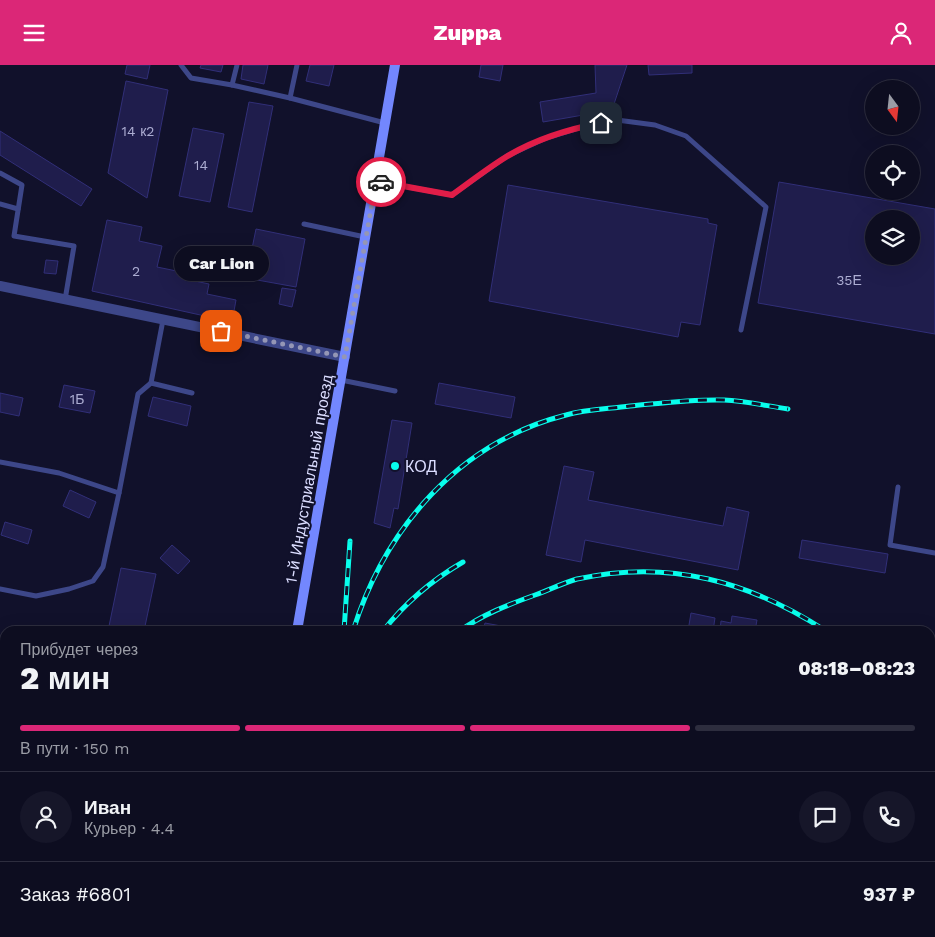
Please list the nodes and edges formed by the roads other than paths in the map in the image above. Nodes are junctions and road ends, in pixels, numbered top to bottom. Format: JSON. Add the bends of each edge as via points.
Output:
{"nodes":[{"id":1,"x":181,"y":65,"type":"edge"},
{"id":2,"x":237,"y":65,"type":"edge"},
{"id":3,"x":297,"y":65,"type":"edge"},
{"id":4,"x":395,"y":65,"type":"edge"},
{"id":5,"x":232,"y":85,"type":"junction"},
{"id":6,"x":290,"y":98,"type":"junction"},
{"id":7,"x":385,"y":123,"type":"junction"},
{"id":8,"x":0,"y":173,"type":"edge"},
{"id":9,"x":376,"y":181,"type":"junction"},
{"id":10,"x":0,"y":204,"type":"edge"},
{"id":11,"x":18,"y":209,"type":"junction"},
{"id":12,"x":304,"y":224,"type":"dead end"},
{"id":13,"x":366,"y":237,"type":"junction"},
{"id":14,"x":0,"y":286,"type":"edge"},
{"id":15,"x":65,"y":299,"type":"junction"},
{"id":16,"x":163,"y":320,"type":"junction"},
{"id":17,"x":741,"y":330,"type":"dead end"},
{"id":18,"x":345,"y":357,"type":"junction"},
{"id":19,"x":341,"y":380,"type":"junction"},
{"id":20,"x":151,"y":383,"type":"junction"},
{"id":21,"x":395,"y":391,"type":"dead end"},
{"id":22,"x":192,"y":393,"type":"dead end"},
{"id":23,"x":0,"y":462,"type":"edge"},
{"id":24,"x":898,"y":487,"type":"dead end"},
{"id":25,"x":119,"y":493,"type":"junction"},
{"id":26,"x":935,"y":553,"type":"edge"},
{"id":27,"x":0,"y":589,"type":"edge"},
{"id":28,"x":299,"y":626,"type":"edge"}],
"edges":[{"from":1,"to":5,"type":"lane","via":[[192,79]]},
{"from":2,"to":5,"type":"lane"},
{"from":3,"to":6,"type":"lane"},
{"from":4,"to":7,"type":"street","name":"1-й Индустриальный проезд"},
{"from":5,"to":6,"type":"lane"},
{"from":6,"to":7,"type":"lane"},
{"from":7,"to":9,"type":"street","name":"1-й Индустриальный проезд"},
{"from":8,"to":11,"type":"lane","via":[[22,185]]},
{"from":9,"to":13,"type":"street","name":"1-й Индустриальный проезд"},
{"from":9,"to":17,"type":"lane","via":[[452,195],[507,156],[546,138],[617,120],[655,125],[686,136],[766,207]]},
{"from":10,"to":11,"type":"lane"},
{"from":11,"to":15,"type":"lane","via":[[14,236],[74,246]]},
{"from":12,"to":13,"type":"lane"},
{"from":13,"to":18,"type":"street","name":"1-й Индустриальный проезд"},
{"from":14,"to":15,"type":"street"},
{"from":15,"to":16,"type":"street"},
{"from":16,"to":18,"type":"street"},
{"from":16,"to":20,"type":"lane"},
{"from":18,"to":19,"type":"street","name":"1-й Индустриальный проезд"},
{"from":19,"to":21,"type":"lane"},
{"from":19,"to":28,"type":"street","name":"1-й Индустриальный проезд"},
{"from":20,"to":22,"type":"lane"},
{"from":20,"to":25,"type":"lane","via":[[138,394]]},
{"from":23,"to":25,"type":"lane","via":[[59,473]]},
{"from":24,"to":26,"type":"lane","via":[[890,545]]},
{"from":25,"to":27,"type":"lane","via":[[103,567],[93,581],[36,595]]}]}
